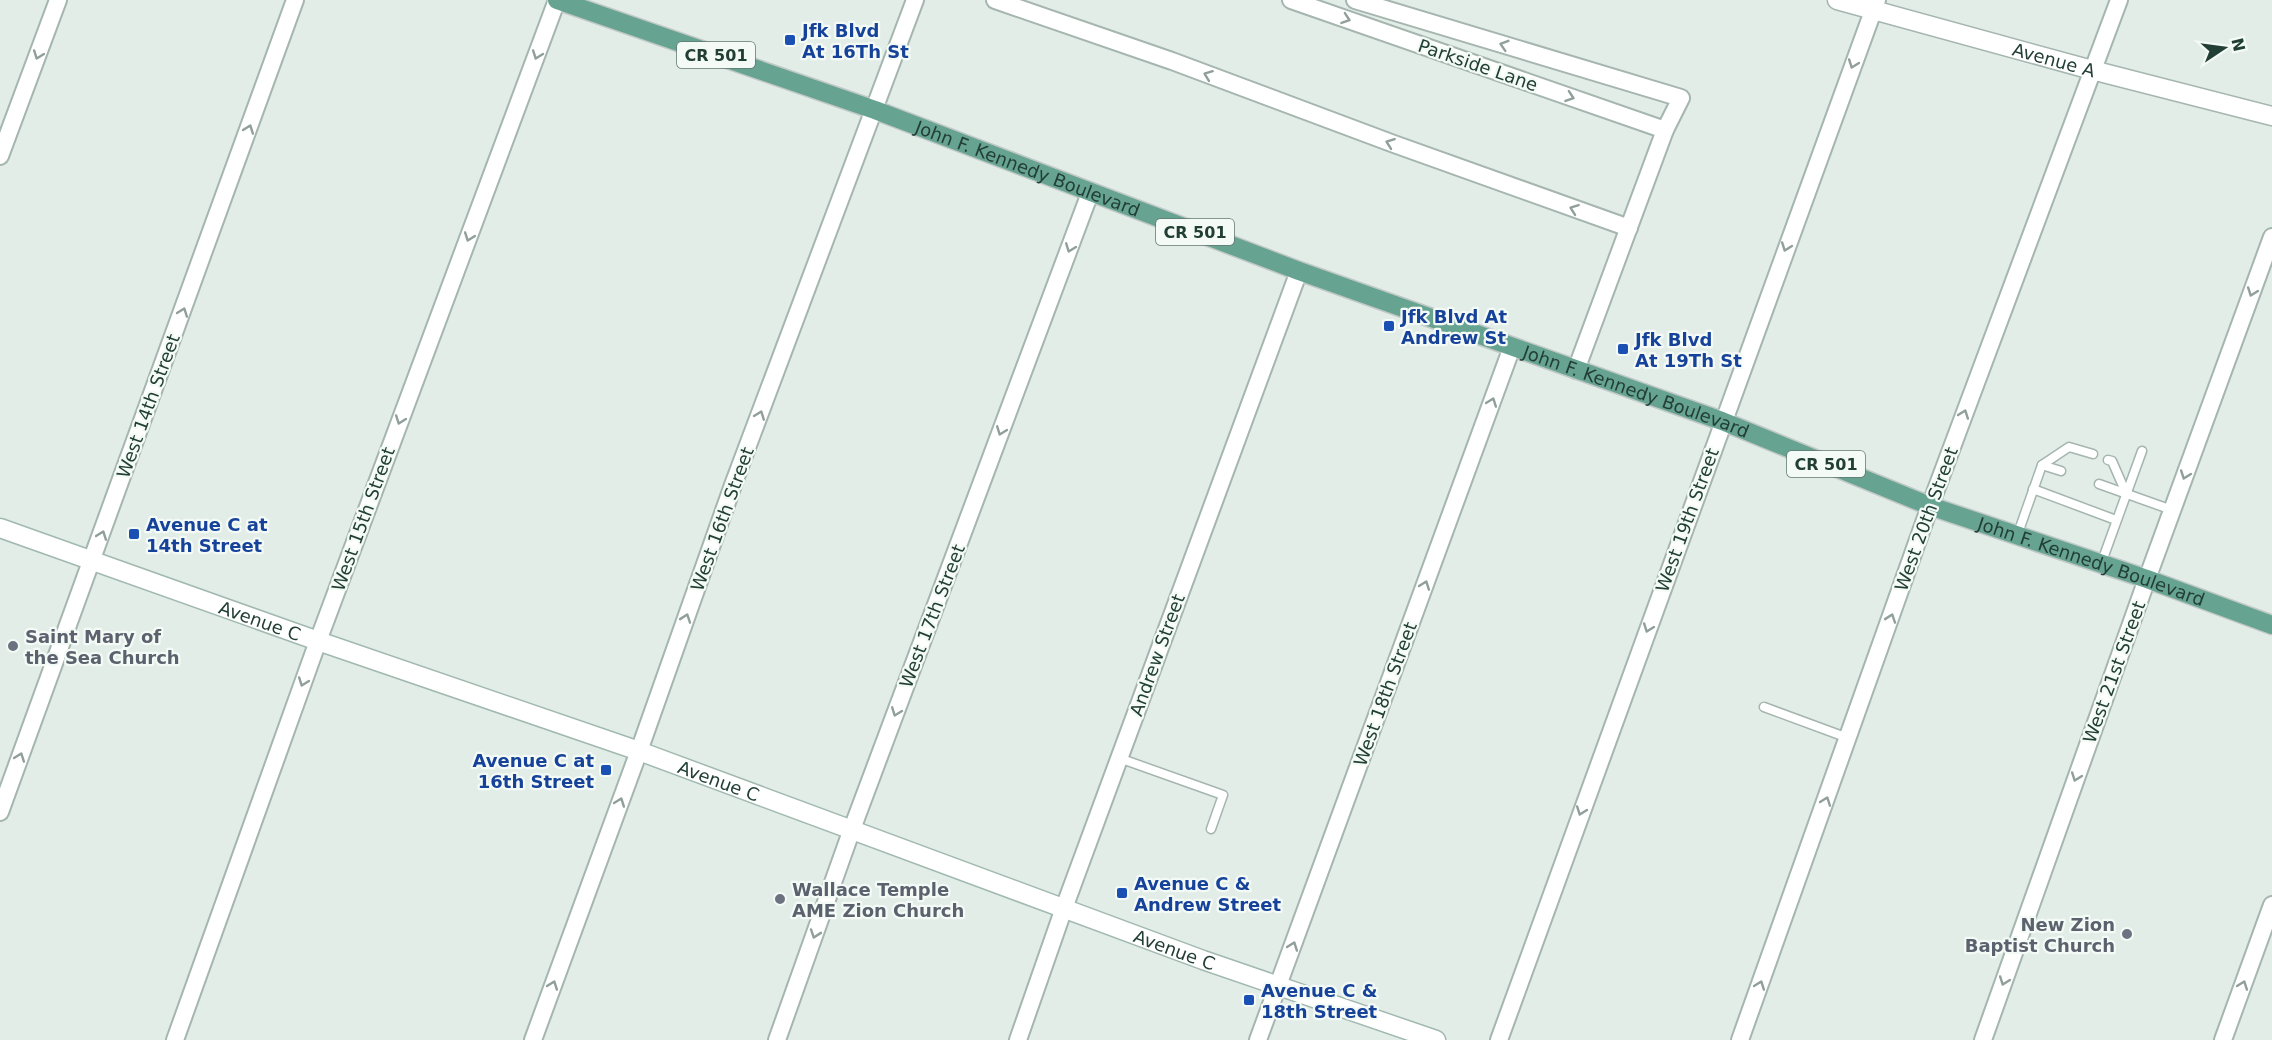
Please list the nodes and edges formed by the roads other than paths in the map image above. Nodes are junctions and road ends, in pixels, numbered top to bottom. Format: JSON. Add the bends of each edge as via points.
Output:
{"nodes":[{"id":1,"x":58,"y":0,"type":"edge"},
{"id":2,"x":295,"y":0,"type":"edge"},
{"id":3,"x":557,"y":0,"type":"edge"},
{"id":4,"x":915,"y":0,"type":"edge"},
{"id":5,"x":995,"y":0,"type":"edge"},
{"id":6,"x":1291,"y":0,"type":"edge"},
{"id":7,"x":1355,"y":0,"type":"edge"},
{"id":8,"x":1837,"y":0,"type":"edge"},
{"id":9,"x":2119,"y":0,"type":"edge"},
{"id":10,"x":1875,"y":5,"type":"edge"},
{"id":11,"x":2092,"y":70,"type":"junction"},
{"id":12,"x":875,"y":110,"type":"junction"},
{"id":13,"x":2272,"y":116,"type":"edge"},
{"id":14,"x":1665,"y":130,"type":"junction"},
{"id":15,"x":0,"y":156,"type":"edge"},
{"id":16,"x":1090,"y":193,"type":"junction"},
{"id":17,"x":1629,"y":228,"type":"junction"},
{"id":18,"x":2272,"y":237,"type":"edge"},
{"id":19,"x":1299,"y":271,"type":"junction"},
{"id":20,"x":1512,"y":347,"type":"junction"},
{"id":21,"x":1576,"y":370,"type":"junction"},
{"id":22,"x":1722,"y":421,"type":"junction"},
{"id":23,"x":2142,"y":451,"type":"dead end"},
{"id":24,"x":2093,"y":454,"type":"dead end"},
{"id":25,"x":2108,"y":460,"type":"dead end"},
{"id":26,"x":2042,"y":465,"type":"junction"},
{"id":27,"x":2061,"y":471,"type":"dead end"},
{"id":28,"x":2099,"y":484,"type":"dead end"},
{"id":29,"x":2033,"y":489,"type":"junction"},
{"id":30,"x":2126,"y":493,"type":"junction"},
{"id":31,"x":1930,"y":506,"type":"junction"},
{"id":32,"x":2172,"y":510,"type":"junction"},
{"id":33,"x":2116,"y":520,"type":"junction"},
{"id":34,"x":0,"y":528,"type":"edge"},
{"id":35,"x":2017,"y":536,"type":"junction"},
{"id":36,"x":93,"y":561,"type":"junction"},
{"id":37,"x":2100,"y":564,"type":"junction"},
{"id":38,"x":2147,"y":579,"type":"junction"},
{"id":39,"x":2272,"y":625,"type":"edge"},
{"id":40,"x":318,"y":641,"type":"junction"},
{"id":41,"x":1764,"y":707,"type":"dead end"},
{"id":42,"x":1848,"y":739,"type":"junction"},
{"id":43,"x":639,"y":751,"type":"junction"},
{"id":44,"x":1119,"y":758,"type":"junction"},
{"id":45,"x":0,"y":812,"type":"edge"},
{"id":46,"x":852,"y":829,"type":"junction"},
{"id":47,"x":1211,"y":829,"type":"dead end"},
{"id":48,"x":2272,"y":905,"type":"edge"},
{"id":49,"x":1064,"y":908,"type":"junction"},
{"id":50,"x":1278,"y":987,"type":"junction"},
{"id":51,"x":175,"y":1040,"type":"edge"},
{"id":52,"x":533,"y":1040,"type":"edge"},
{"id":53,"x":777,"y":1040,"type":"edge"},
{"id":54,"x":1018,"y":1040,"type":"edge"},
{"id":55,"x":1258,"y":1040,"type":"edge"},
{"id":56,"x":1436,"y":1040,"type":"edge"},
{"id":57,"x":1499,"y":1040,"type":"edge"},
{"id":58,"x":1740,"y":1040,"type":"edge"},
{"id":59,"x":1983,"y":1040,"type":"edge"},
{"id":60,"x":2223,"y":1040,"type":"edge"}],
"edges":[{"from":1,"to":15,"type":"street","one_way":true},
{"from":36,"to":2,"type":"street","name":"West 14th Street","one_way":true},
{"from":3,"to":12,"type":"main road","name":"John F. Kennedy Boulevard","number":"CR 501"},
{"from":3,"to":40,"type":"street","name":"West 15th Street","one_way":true},
{"from":4,"to":12,"type":"street","name":"West 16th Street"},
{"from":17,"to":5,"type":"street","one_way":true},
{"from":6,"to":14,"type":"street","name":"Parkside Lane","one_way":true},
{"from":14,"to":7,"type":"street","name":"Parkside Lane","one_way":true,"via":[[1681,98]]},
{"from":8,"to":10,"type":"main road","name":"Avenue A"},
{"from":9,"to":11,"type":"street","name":"West 20th Street"},
{"from":10,"to":11,"type":"main road","name":"Avenue A"},
{"from":10,"to":22,"type":"street","name":"West 19th Street","one_way":true},
{"from":11,"to":13,"type":"main road","name":"Avenue A"},
{"from":31,"to":11,"type":"street","name":"West 20th Street","one_way":true},
{"from":12,"to":16,"type":"main road","name":"John F. Kennedy Boulevard","number":"CR 501"},
{"from":43,"to":12,"type":"street","name":"West 16th Street","one_way":true,"via":[[733,485]]},
{"from":14,"to":17,"type":"street","name":"Parkside Lane"},
{"from":16,"to":19,"type":"main road","name":"John F. Kennedy Boulevard","number":"CR 501"},
{"from":16,"to":46,"type":"street","name":"West 17th Street","one_way":true},
{"from":17,"to":21,"type":"street","name":"Parkside Lane"},
{"from":18,"to":32,"type":"street","name":"West 21st Street","one_way":true},
{"from":19,"to":20,"type":"main road","name":"John F. Kennedy Boulevard","number":"CR 501"},
{"from":19,"to":44,"type":"street","name":"Andrew Street"},
{"from":20,"to":21,"type":"main road","name":"John F. Kennedy Boulevard","number":"CR 501"},
{"from":50,"to":20,"type":"street","name":"West 18th Street","one_way":true},
{"from":21,"to":22,"type":"main road","name":"John F. Kennedy Boulevard","number":"CR 501"},
{"from":22,"to":31,"type":"main road","name":"John F. Kennedy Boulevard","number":"CR 501"},
{"from":22,"to":57,"type":"street","name":"West 19th Street","one_way":true},
{"from":23,"to":30,"type":"lane"},
{"from":24,"to":26,"type":"lane","via":[[2069,447]]},
{"from":25,"to":30,"type":"lane","via":[[2112,461]]},
{"from":26,"to":27,"type":"lane"},
{"from":26,"to":29,"type":"lane"},
{"from":28,"to":30,"type":"lane"},
{"from":29,"to":33,"type":"lane"},
{"from":29,"to":35,"type":"lane"},
{"from":30,"to":32,"type":"lane"},
{"from":30,"to":33,"type":"lane"},
{"from":31,"to":35,"type":"main road","name":"John F. Kennedy Boulevard","number":"CR 501"},
{"from":42,"to":31,"type":"street","name":"West 20th Street","one_way":true},
{"from":32,"to":38,"type":"street","name":"West 21st Street"},
{"from":33,"to":37,"type":"lane"},
{"from":34,"to":36,"type":"main road","name":"Avenue C"},
{"from":35,"to":37,"type":"main road","name":"John F. Kennedy Boulevard","number":"CR 501"},
{"from":36,"to":40,"type":"main road","name":"Avenue C"},
{"from":45,"to":36,"type":"street","name":"West 14th Street","one_way":true},
{"from":37,"to":38,"type":"main road","name":"John F. Kennedy Boulevard","number":"CR 501"},
{"from":38,"to":39,"type":"main road","name":"John F. Kennedy Boulevard","number":"CR 501"},
{"from":38,"to":59,"type":"street","name":"West 21st Street","one_way":true},
{"from":40,"to":43,"type":"main road","name":"Avenue C"},
{"from":40,"to":51,"type":"street","name":"West 15th Street","one_way":true},
{"from":41,"to":42,"type":"lane"},
{"from":58,"to":42,"type":"street","name":"West 20th Street","one_way":true},
{"from":43,"to":46,"type":"main road","name":"Avenue C"},
{"from":52,"to":43,"type":"street","name":"West 16th Street","one_way":true},
{"from":44,"to":47,"type":"lane","via":[[1223,795]]},
{"from":44,"to":49,"type":"street","name":"Andrew Street"},
{"from":46,"to":49,"type":"main road","name":"Avenue C"},
{"from":46,"to":53,"type":"street","name":"West 17th Street","one_way":true},
{"from":60,"to":48,"type":"street","one_way":true},
{"from":49,"to":50,"type":"main road","name":"Avenue C"},
{"from":49,"to":54,"type":"street","name":"Andrew Street"},
{"from":50,"to":55,"type":"street","name":"West 18th Street"},
{"from":50,"to":56,"type":"main road","name":"Avenue C"}]}
